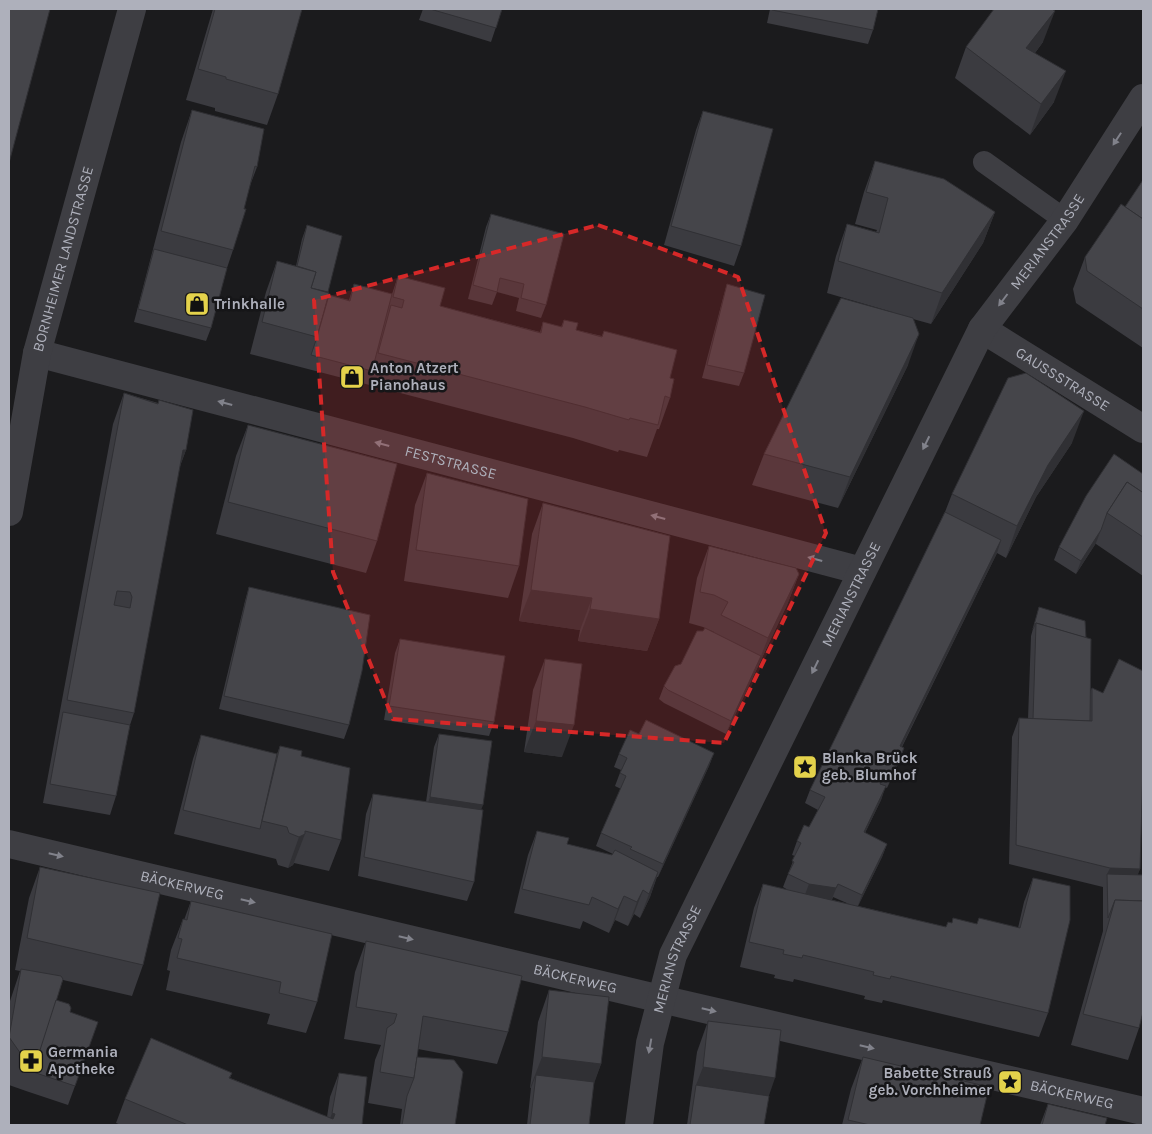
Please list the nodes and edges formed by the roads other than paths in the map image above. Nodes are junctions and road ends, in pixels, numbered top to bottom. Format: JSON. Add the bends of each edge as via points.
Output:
{"nodes":[{"id":1,"x":132,"y":9,"type":"edge"},
{"id":2,"x":1143,"y":98,"type":"edge"},
{"id":3,"x":984,"y":162,"type":"dead end"},
{"id":4,"x":1065,"y":220,"type":"junction"},
{"id":5,"x":982,"y":329,"type":"junction"},
{"id":6,"x":37,"y":353,"type":"junction"},
{"id":7,"x":1143,"y":429,"type":"edge"},
{"id":8,"x":9,"y":512,"type":"edge"},
{"id":9,"x":862,"y":571,"type":"junction"},
{"id":10,"x":9,"y":844,"type":"edge"},
{"id":11,"x":661,"y":999,"type":"junction"},
{"id":12,"x":1143,"y":1111,"type":"edge"},
{"id":13,"x":639,"y":1125,"type":"edge"}],
"edges":[{"from":1,"to":6,"type":"street","name":"BORNHEIMER LANDSTRASSE"},
{"from":2,"to":4,"type":"street","name":"MERIANSTRASSE","one_way":true},
{"from":3,"to":4,"type":"lane"},
{"from":4,"to":5,"type":"street","name":"MERIANSTRASSE","one_way":true},
{"from":5,"to":7,"type":"street","name":"GAUSSSTRASSE"},
{"from":5,"to":9,"type":"street","name":"MERIANSTRASSE","one_way":true},
{"from":6,"to":8,"type":"street","name":"BORNHEIMER LANDSTRASSE"},
{"from":9,"to":6,"type":"street","name":"FESTSTRASSE","one_way":true},
{"from":9,"to":11,"type":"street","name":"MERIANSTRASSE","one_way":true,"via":[[673,955]]},
{"from":10,"to":11,"type":"street","name":"BÄCKERWEG","one_way":true},
{"from":11,"to":12,"type":"street","name":"BÄCKERWEG","one_way":true},
{"from":11,"to":13,"type":"street","name":"MERIANSTRASSE","one_way":true,"via":[[650,1043]]}]}
